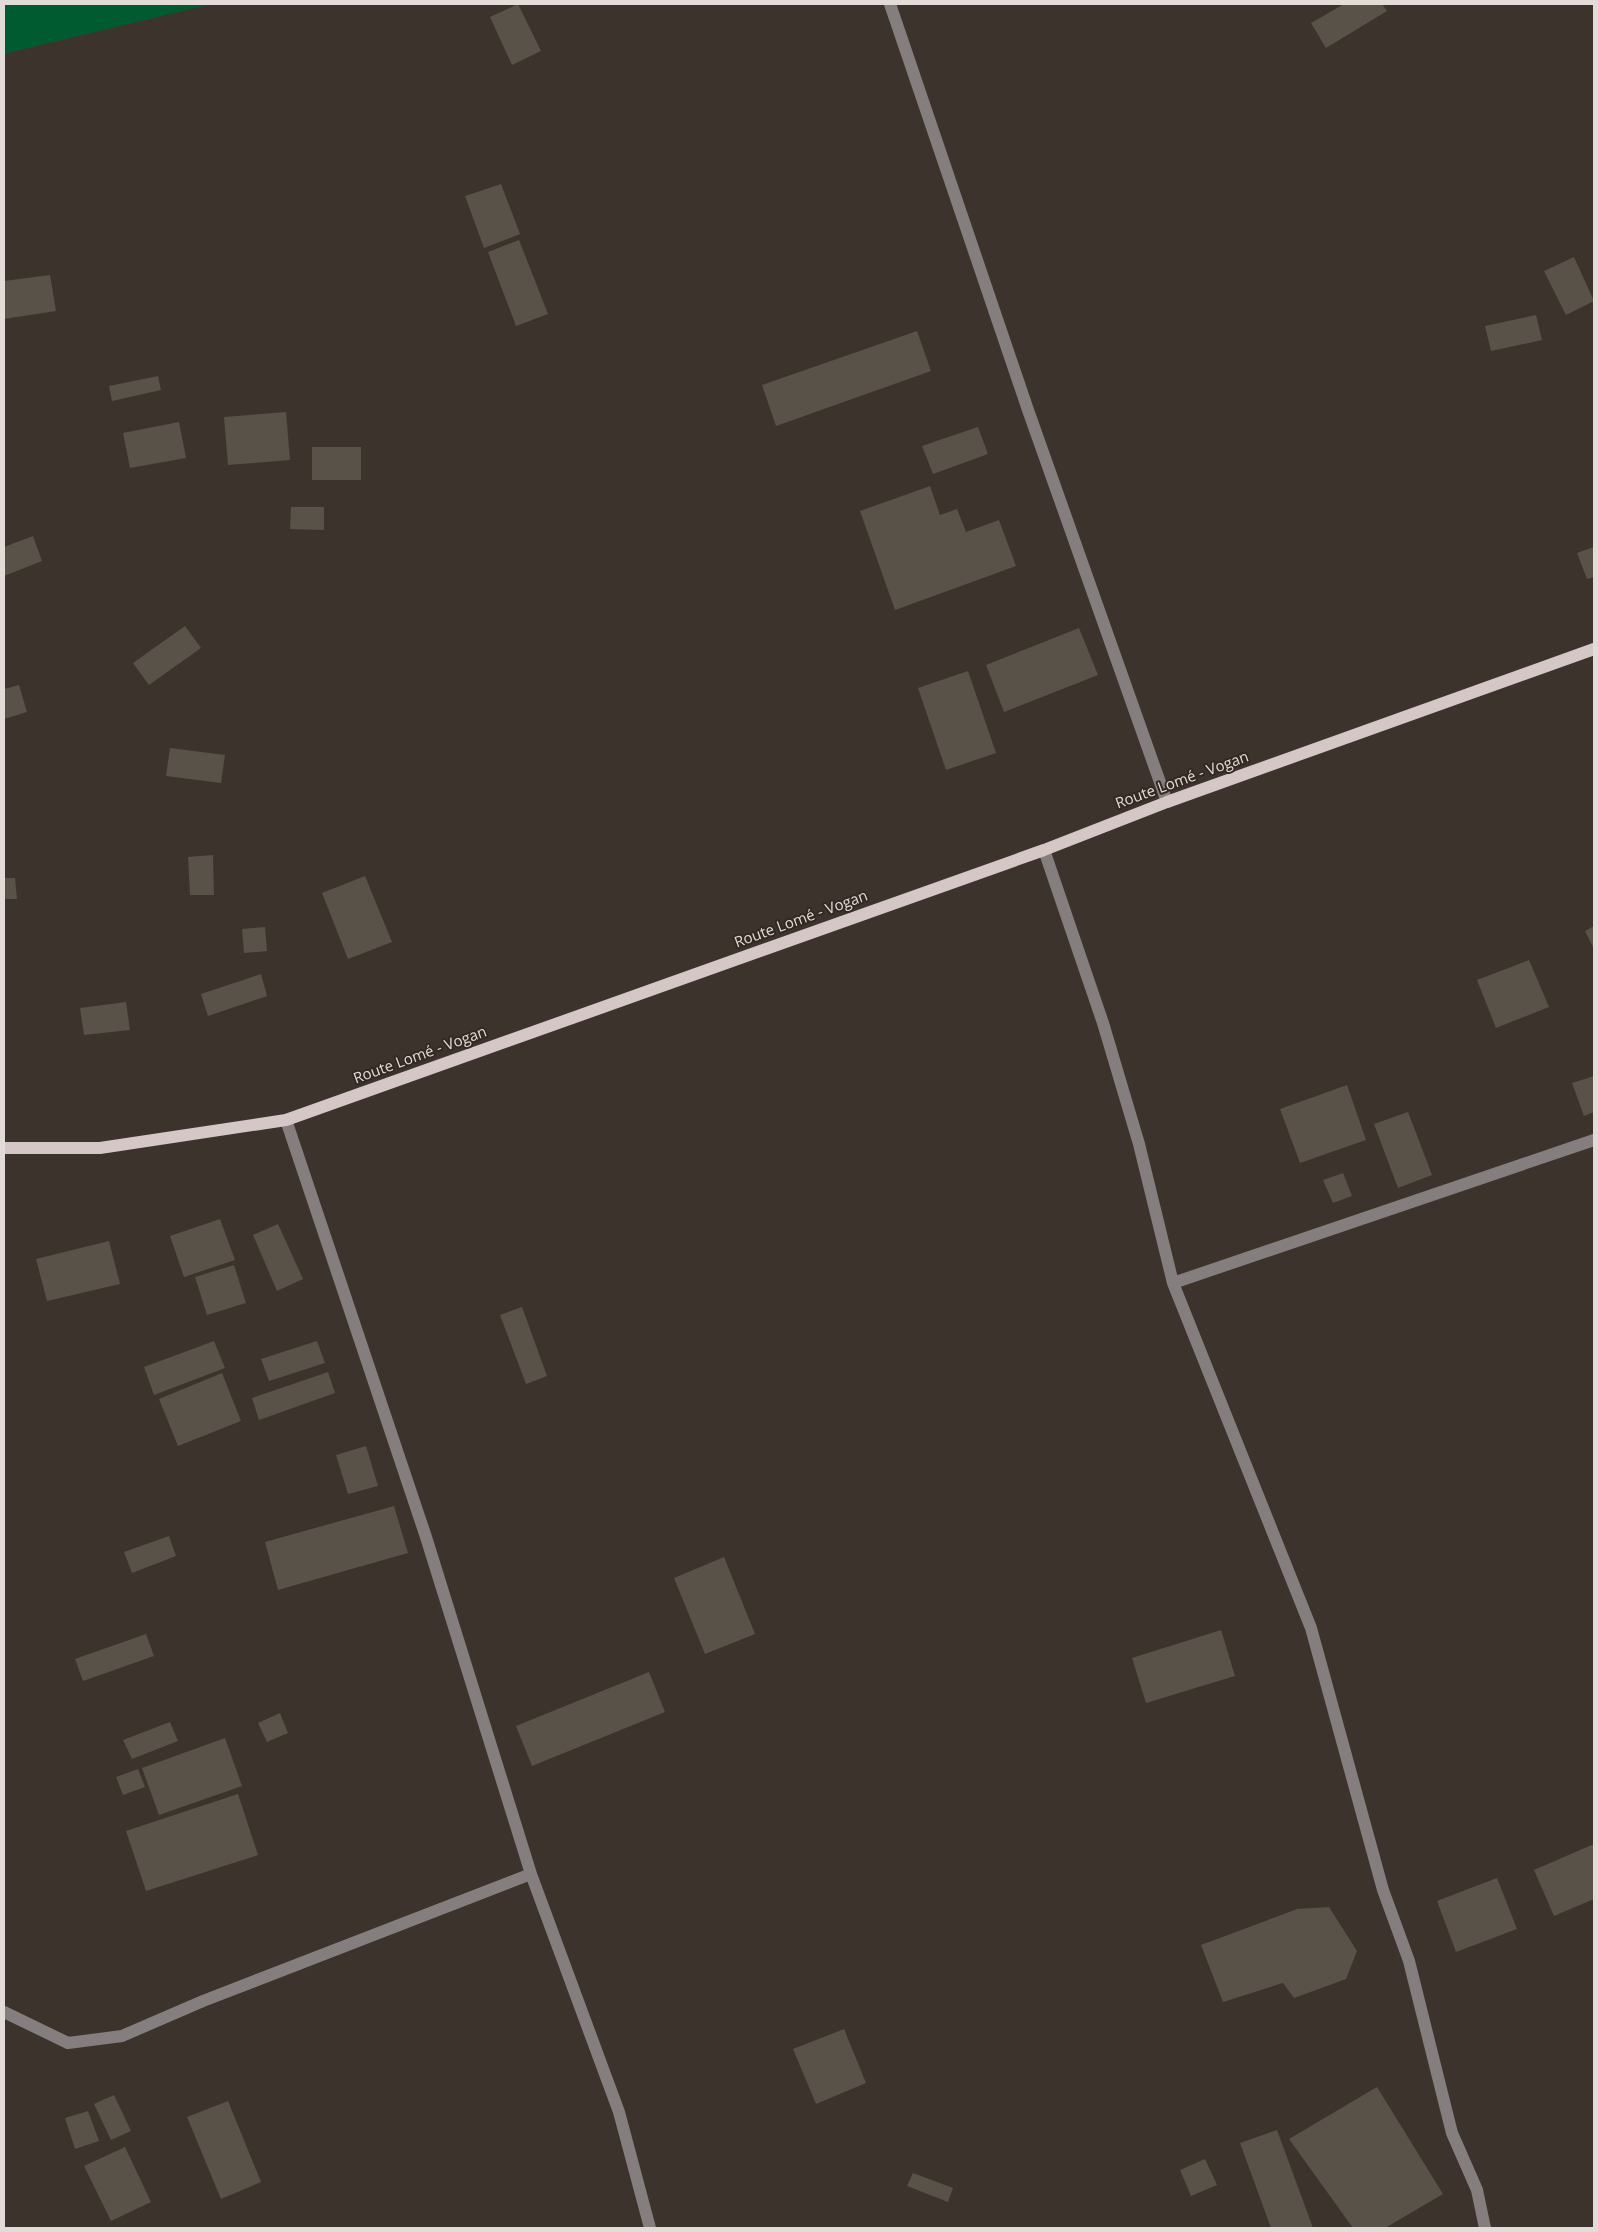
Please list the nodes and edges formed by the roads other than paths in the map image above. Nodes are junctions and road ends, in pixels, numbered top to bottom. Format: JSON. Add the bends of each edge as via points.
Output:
{"nodes":[{"id":1,"x":890,"y":4,"type":"edge"},
{"id":2,"x":1594,"y":649,"type":"edge"},
{"id":3,"x":1167,"y":802,"type":"junction"},
{"id":4,"x":1044,"y":850,"type":"junction"},
{"id":5,"x":286,"y":1120,"type":"junction"},
{"id":6,"x":1594,"y":1140,"type":"edge"},
{"id":7,"x":4,"y":1148,"type":"edge"},
{"id":8,"x":1173,"y":1283,"type":"junction"},
{"id":9,"x":531,"y":1874,"type":"junction"},
{"id":10,"x":4,"y":2012,"type":"edge"},
{"id":11,"x":650,"y":2228,"type":"edge"},
{"id":12,"x":1485,"y":2228,"type":"edge"}],
"edges":[{"from":1,"to":3,"type":"street","via":[[1028,410]]},
{"from":2,"to":3,"type":"main road","name":"Route Lomé - Vogan"},
{"from":3,"to":4,"type":"main road","name":"Route Lomé - Vogan"},
{"from":4,"to":5,"type":"main road","name":"Route Lomé - Vogan"},
{"from":4,"to":8,"type":"street","via":[[1103,1023],[1139,1144]]},
{"from":5,"to":7,"type":"main road","name":"Route Lomé - Vogan","via":[[100,1148]]},
{"from":5,"to":9,"type":"street","via":[[426,1536]]},
{"from":6,"to":8,"type":"street"},
{"from":8,"to":12,"type":"street","via":[[1311,1628],[1383,1890],[1409,1961],[1452,2133],[1477,2190]]},
{"from":9,"to":10,"type":"street","via":[[203,2001],[122,2036],[68,2043]]},
{"from":9,"to":11,"type":"street","via":[[620,2112]]}]}
